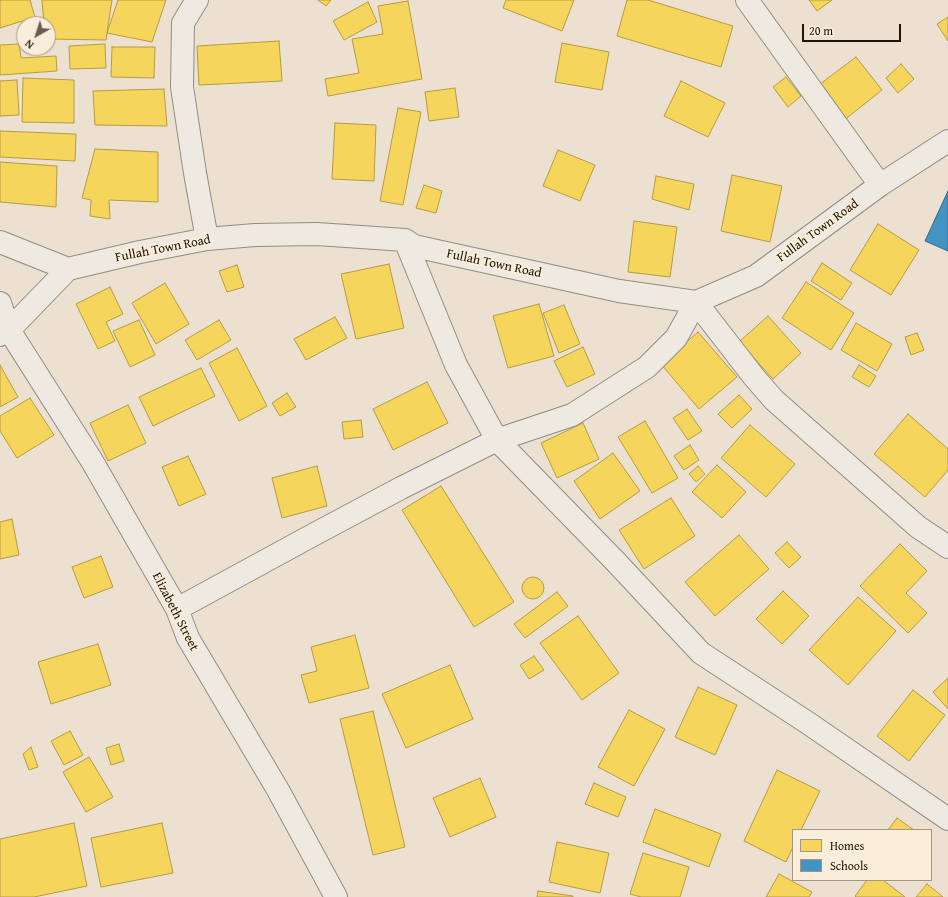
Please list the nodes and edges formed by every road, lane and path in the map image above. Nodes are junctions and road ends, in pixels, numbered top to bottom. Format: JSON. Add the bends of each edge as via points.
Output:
{"nodes":[{"id":1,"x":197,"y":0,"type":"edge"},
{"id":2,"x":747,"y":0,"type":"edge"},
{"id":3,"x":948,"y":141,"type":"edge"},
{"id":4,"x":880,"y":185,"type":"junction"},
{"id":5,"x":207,"y":239,"type":"junction"},
{"id":6,"x":405,"y":240,"type":"junction"},
{"id":7,"x":0,"y":242,"type":"edge"},
{"id":8,"x":68,"y":269,"type":"junction"},
{"id":9,"x":696,"y":302,"type":"junction"},
{"id":10,"x":0,"y":303,"type":"edge"},
{"id":11,"x":4,"y":332,"type":"edge"},
{"id":12,"x":497,"y":440,"type":"junction"},
{"id":13,"x":948,"y":547,"type":"edge"},
{"id":14,"x":177,"y":609,"type":"junction"},
{"id":15,"x":948,"y":819,"type":"edge"},
{"id":16,"x":336,"y":897,"type":"edge"}],
"edges":[{"from":1,"to":5,"type":"street","via":[[183,23],[182,87]]},
{"from":2,"to":4,"type":"street"},
{"from":3,"to":4,"type":"street","name":"Fullah Town Road"},
{"from":4,"to":9,"type":"street","name":"Fullah Town Road","via":[[756,276]]},
{"from":5,"to":6,"type":"street","name":"Fullah Town Road","via":[[317,234]]},
{"from":5,"to":8,"type":"street","name":"Fullah Town Road"},
{"from":6,"to":9,"type":"street","name":"Fullah Town Road","via":[[414,246],[619,291]]},
{"from":6,"to":12,"type":"street","via":[[456,366]]},
{"from":7,"to":8,"type":"street"},
{"from":8,"to":11,"type":"street"},
{"from":9,"to":12,"type":"street","via":[[676,338],[647,367],[572,415]]},
{"from":9,"to":13,"type":"street","via":[[774,400],[918,527]]},
{"from":10,"to":11,"type":"street","name":"Elizabeth Street"},
{"from":11,"to":14,"type":"street","name":"Elizabeth Street","via":[[92,461]]},
{"from":12,"to":14,"type":"street","via":[[381,499]]},
{"from":12,"to":15,"type":"street","via":[[701,653]]},
{"from":14,"to":16,"type":"street","name":"Elizabeth Street","via":[[188,638],[278,790]]}]}
